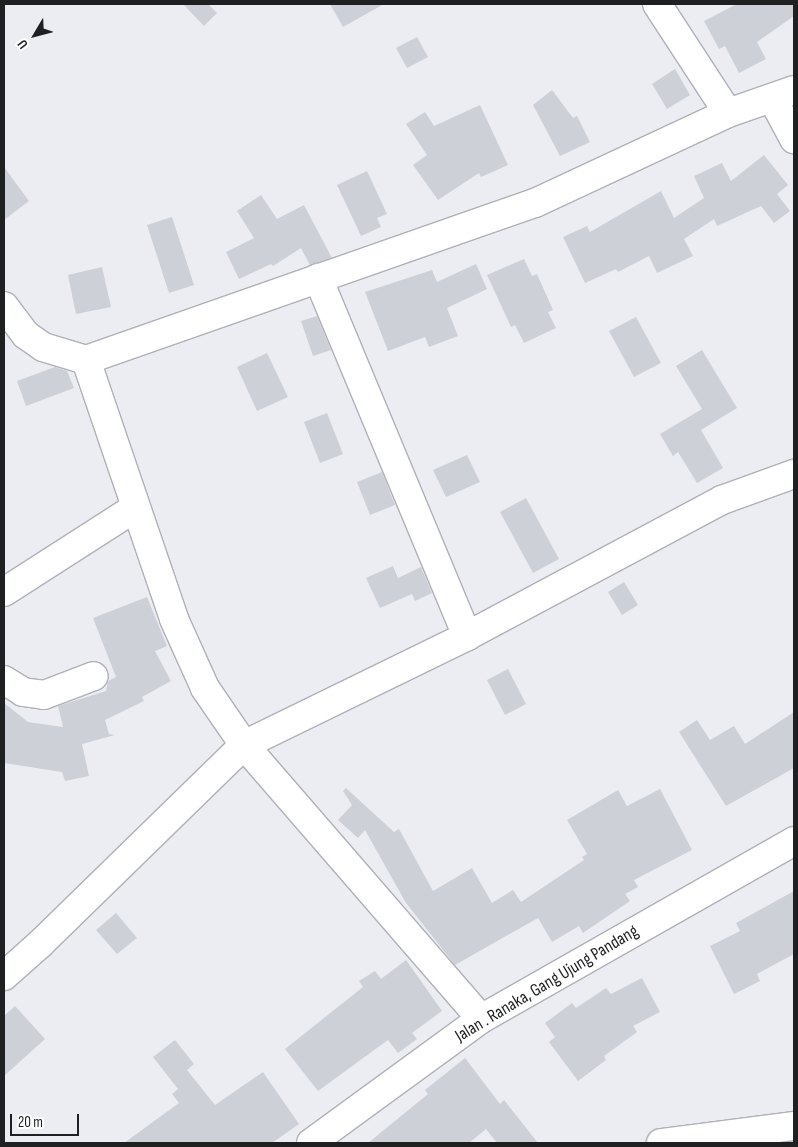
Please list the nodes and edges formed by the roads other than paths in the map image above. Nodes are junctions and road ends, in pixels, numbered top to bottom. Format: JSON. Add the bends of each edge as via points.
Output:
{"nodes":[{"id":1,"x":658,"y":4,"type":"edge"},
{"id":2,"x":783,"y":94,"type":"edge"},
{"id":3,"x":728,"y":113,"type":"junction"},
{"id":4,"x":794,"y":138,"type":"edge"},
{"id":5,"x":318,"y":278,"type":"junction"},
{"id":6,"x":4,"y":306,"type":"edge"},
{"id":7,"x":86,"y":360,"type":"junction"},
{"id":8,"x":794,"y":474,"type":"edge"},
{"id":9,"x":135,"y":508,"type":"junction"},
{"id":10,"x":4,"y":592,"type":"edge"},
{"id":11,"x":467,"y":636,"type":"junction"},
{"id":12,"x":94,"y":676,"type":"dead end"},
{"id":13,"x":4,"y":680,"type":"edge"},
{"id":14,"x":244,"y":745,"type":"junction"},
{"id":15,"x":794,"y":841,"type":"edge"},
{"id":16,"x":4,"y":976,"type":"edge"},
{"id":17,"x":481,"y":1019,"type":"junction"},
{"id":18,"x":794,"y":1126,"type":"edge"},
{"id":19,"x":311,"y":1143,"type":"edge"},
{"id":20,"x":661,"y":1143,"type":"edge"}],
"edges":[{"from":1,"to":3,"type":"street"},
{"from":2,"to":3,"type":"street"},
{"from":2,"to":4,"type":"street"},
{"from":3,"to":5,"type":"street","via":[[535,203]]},
{"from":5,"to":7,"type":"street"},
{"from":5,"to":11,"type":"street"},
{"from":6,"to":7,"type":"street","via":[[26,335],[43,347]]},
{"from":7,"to":9,"type":"street"},
{"from":8,"to":11,"type":"street","via":[[722,500]]},
{"from":9,"to":10,"type":"street"},
{"from":9,"to":14,"type":"street","via":[[174,619],[205,688]]},
{"from":11,"to":14,"type":"street"},
{"from":12,"to":13,"type":"street","via":[[44,695],[23,692]]},
{"from":14,"to":16,"type":"street"},
{"from":14,"to":17,"type":"street"},
{"from":15,"to":17,"type":"street","name":"Jalan . Ranaka, Gang Ujung Pandang"},
{"from":17,"to":19,"type":"street","name":"Jalan . Ranaka, Gang Ujung Pandang"},
{"from":18,"to":20,"type":"street"}]}
